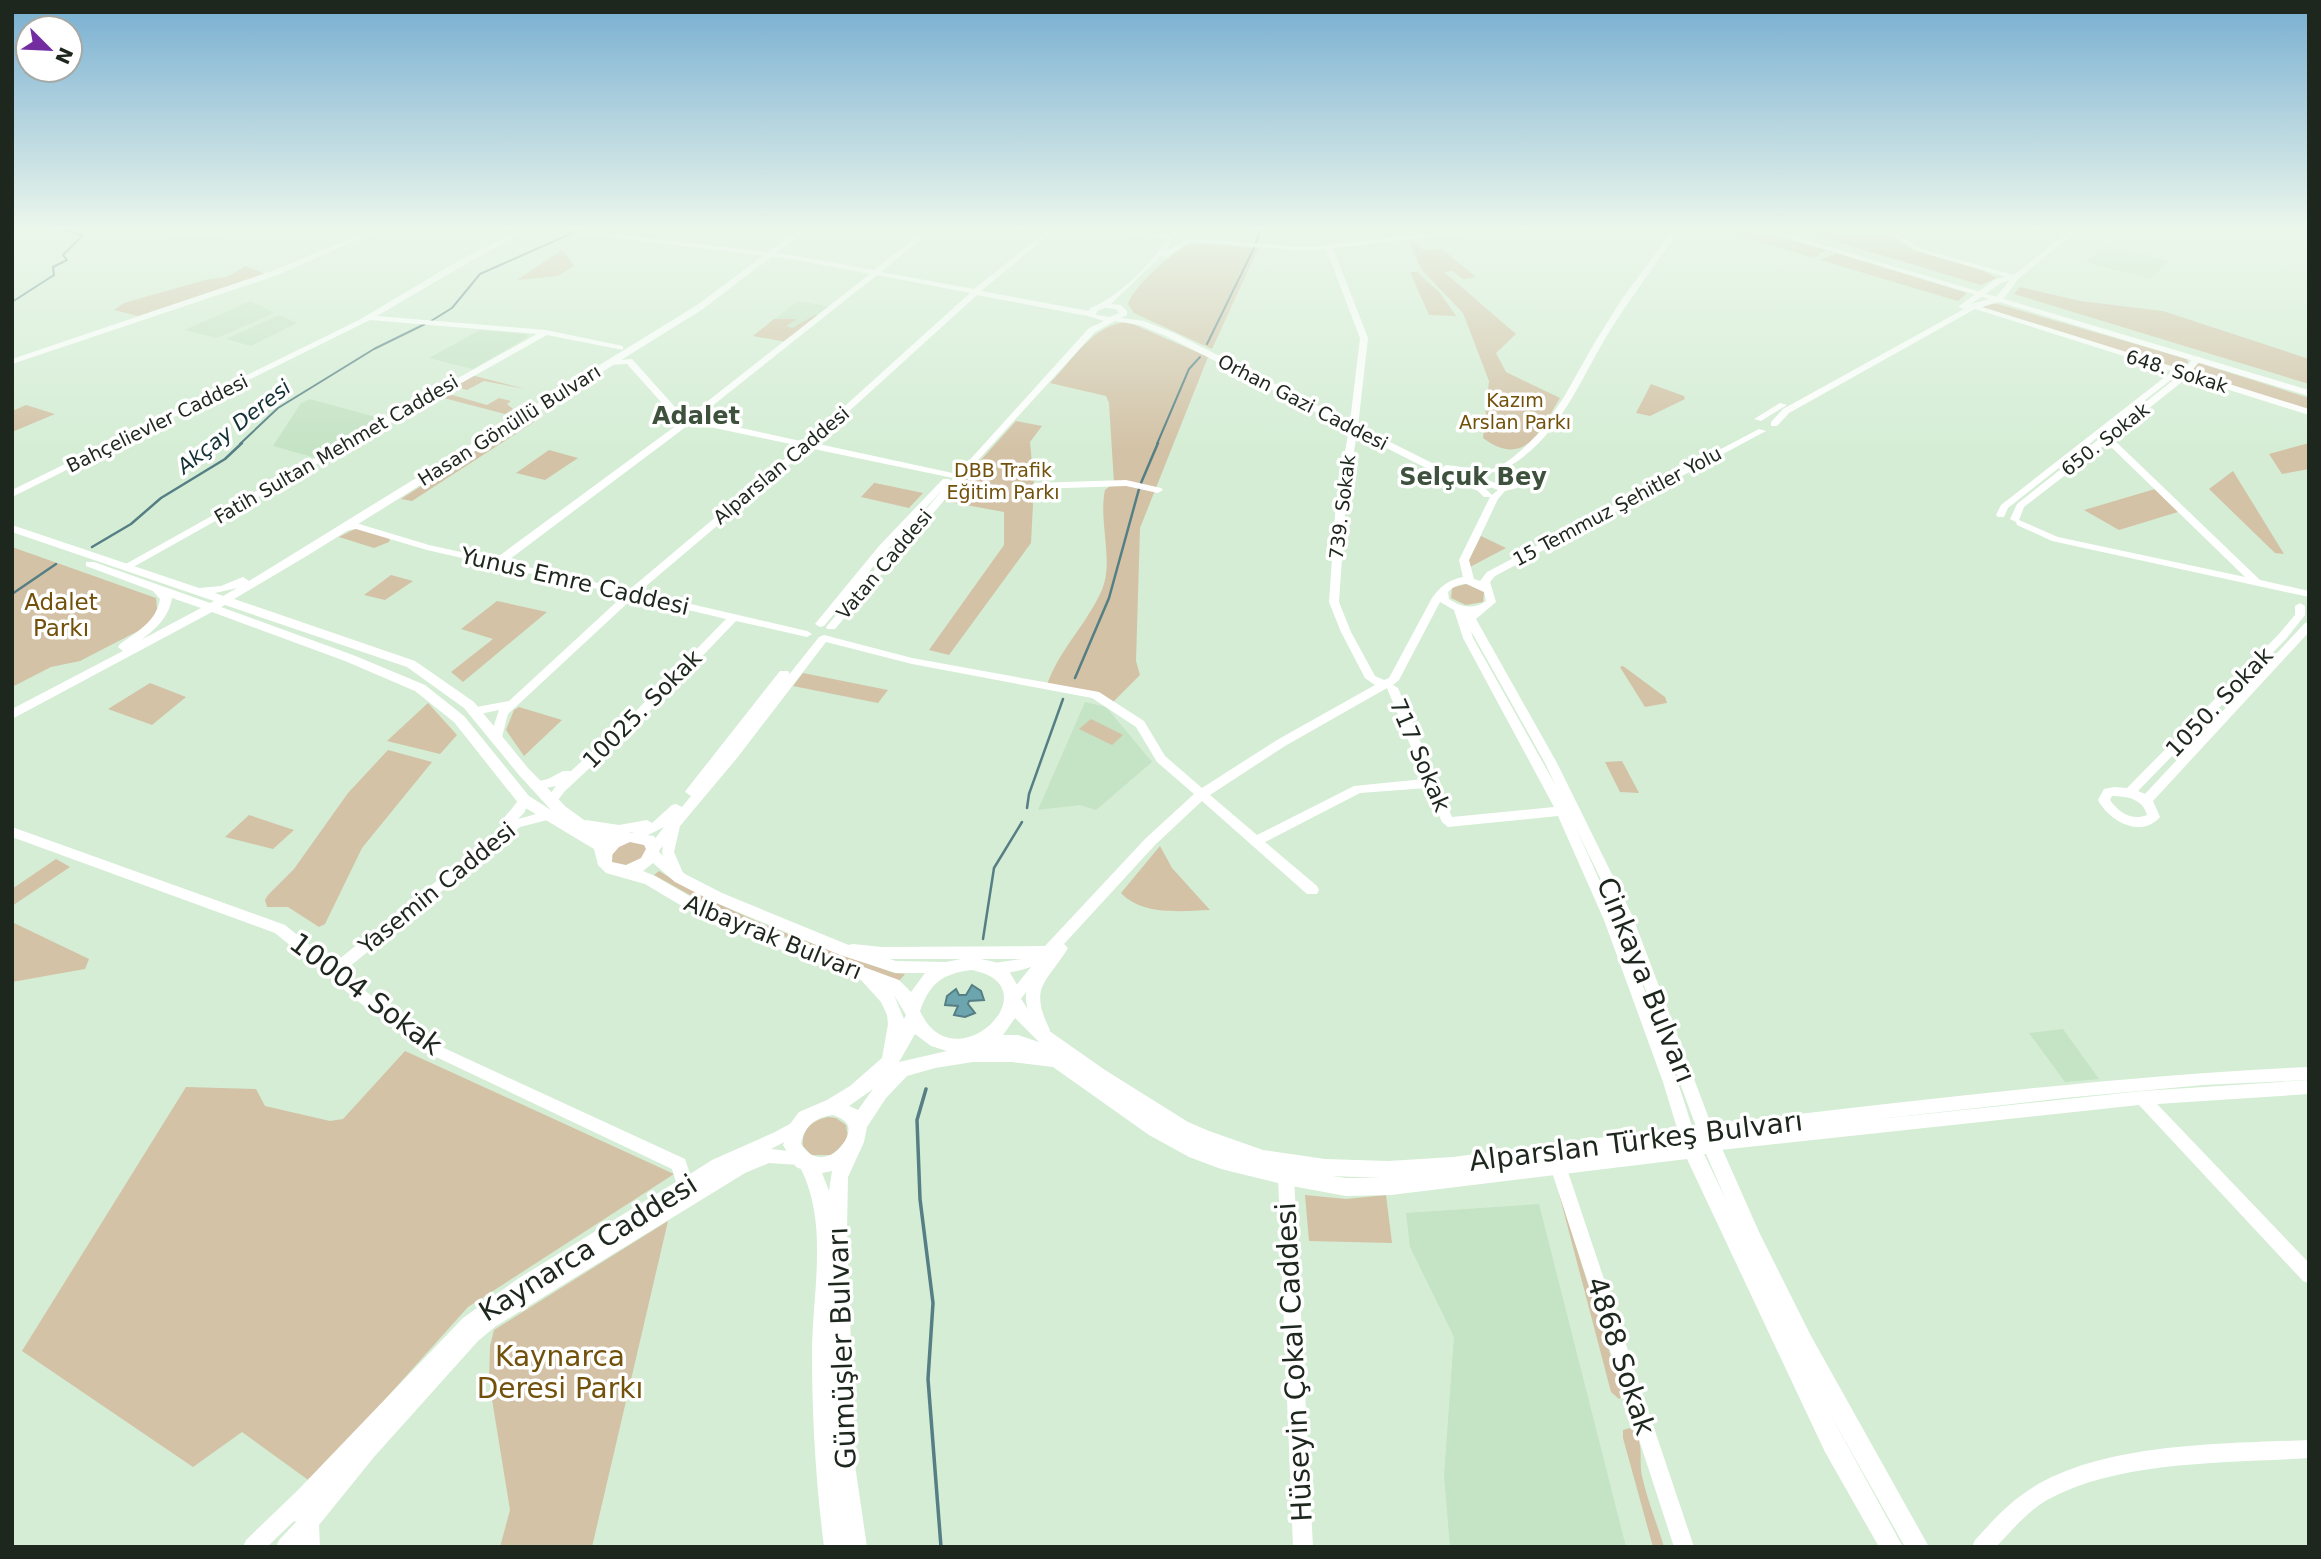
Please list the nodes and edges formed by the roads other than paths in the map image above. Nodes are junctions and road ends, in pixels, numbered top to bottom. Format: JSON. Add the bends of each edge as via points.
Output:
{"nodes":[{"id":1,"x":184,"y":304,"type":"edge"},
{"id":2,"x":386,"y":304,"type":"edge"},
{"id":3,"x":394,"y":304,"type":"edge"},
{"id":4,"x":693,"y":304,"type":"edge"},
{"id":5,"x":703,"y":304,"type":"edge"},
{"id":6,"x":839,"y":304,"type":"edge"},
{"id":7,"x":840,"y":304,"type":"edge"},
{"id":8,"x":964,"y":304,"type":"edge"},
{"id":9,"x":1056,"y":304,"type":"edge"},
{"id":10,"x":1103,"y":304,"type":"edge"},
{"id":11,"x":1123,"y":304,"type":"edge"},
{"id":12,"x":1351,"y":304,"type":"edge"},
{"id":13,"x":1623,"y":304,"type":"edge"},
{"id":14,"x":1628,"y":304,"type":"edge"},
{"id":15,"x":1977,"y":304,"type":"edge"},
{"id":16,"x":2026,"y":304,"type":"edge"},
{"id":17,"x":2028,"y":304,"type":"edge"},
{"id":18,"x":1970,"y":306,"type":"junction"},
{"id":19,"x":1096,"y":311,"type":"junction"},
{"id":20,"x":1123,"y":311,"type":"junction"},
{"id":21,"x":370,"y":318,"type":"junction"},
{"id":22,"x":1113,"y":320,"type":"junction"},
{"id":23,"x":543,"y":333,"type":"junction"},
{"id":24,"x":636,"y":347,"type":"junction"},
{"id":25,"x":617,"y":350,"type":"junction"},
{"id":26,"x":2197,"y":359,"type":"junction"},
{"id":27,"x":12,"y":362,"type":"edge"},
{"id":28,"x":609,"y":363,"type":"junction"},
{"id":29,"x":2182,"y":372,"type":"junction"},
{"id":30,"x":2309,"y":386,"type":"edge"},
{"id":31,"x":2309,"y":393,"type":"edge"},
{"id":32,"x":712,"y":403,"type":"junction"},
{"id":33,"x":685,"y":407,"type":"junction"},
{"id":34,"x":2309,"y":412,"type":"edge"},
{"id":35,"x":695,"y":418,"type":"junction"},
{"id":36,"x":1754,"y":422,"type":"junction"},
{"id":37,"x":1774,"y":424,"type":"junction"},
{"id":38,"x":1354,"y":425,"type":"junction"},
{"id":39,"x":1762,"y":431,"type":"junction"},
{"id":40,"x":2107,"y":438,"type":"junction"},
{"id":41,"x":809,"y":443,"type":"junction"},
{"id":42,"x":2076,"y":450,"type":"junction"},
{"id":43,"x":2087,"y":454,"type":"junction"},
{"id":44,"x":1435,"y":468,"type":"joint"},
{"id":45,"x":1492,"y":470,"type":"junction"},
{"id":46,"x":957,"y":474,"type":"junction"},
{"id":47,"x":1516,"y":475,"type":"junction"},
{"id":48,"x":1035,"y":486,"type":"dead end"},
{"id":49,"x":1486,"y":487,"type":"junction"},
{"id":50,"x":1509,"y":489,"type":"junction"},
{"id":51,"x":1158,"y":490,"type":"dead end"},
{"id":52,"x":12,"y":492,"type":"edge"},
{"id":53,"x":2001,"y":515,"type":"dead end"},
{"id":54,"x":359,"y":518,"type":"junction"},
{"id":55,"x":12,"y":528,"type":"edge"},
{"id":56,"x":343,"y":528,"type":"junction"},
{"id":57,"x":12,"y":537,"type":"edge"},
{"id":58,"x":506,"y":559,"type":"junction"},
{"id":59,"x":128,"y":567,"type":"junction"},
{"id":60,"x":1471,"y":581,"type":"junction"},
{"id":61,"x":2255,"y":581,"type":"junction"},
{"id":62,"x":247,"y":583,"type":"junction"},
{"id":63,"x":1445,"y":587,"type":"junction"},
{"id":64,"x":157,"y":589,"type":"junction"},
{"id":65,"x":1333,"y":591,"type":"joint"},
{"id":66,"x":1489,"y":591,"type":"junction"},
{"id":67,"x":195,"y":592,"type":"junction"},
{"id":68,"x":634,"y":592,"type":"junction"},
{"id":69,"x":2308,"y":595,"type":"edge"},
{"id":70,"x":211,"y":604,"type":"junction"},
{"id":71,"x":1457,"y":608,"type":"junction"},
{"id":72,"x":1483,"y":608,"type":"junction"},
{"id":73,"x":2305,"y":608,"type":"edge"},
{"id":74,"x":250,"y":611,"type":"junction"},
{"id":75,"x":730,"y":616,"type":"junction"},
{"id":76,"x":239,"y":619,"type":"junction"},
{"id":77,"x":2309,"y":625,"type":"edge"},
{"id":78,"x":168,"y":632,"type":"junction"},
{"id":79,"x":820,"y":632,"type":"junction"},
{"id":80,"x":124,"y":647,"type":"junction"},
{"id":81,"x":1387,"y":686,"type":"junction"},
{"id":82,"x":514,"y":703,"type":"junction"},
{"id":83,"x":12,"y":704,"type":"edge"},
{"id":84,"x":475,"y":711,"type":"junction"},
{"id":85,"x":12,"y":715,"type":"edge"},
{"id":86,"x":496,"y":737,"type":"junction"},
{"id":87,"x":1432,"y":783,"type":"junction"},
{"id":88,"x":696,"y":785,"type":"junction"},
{"id":89,"x":535,"y":786,"type":"junction"},
{"id":90,"x":2129,"y":793,"type":"junction"},
{"id":91,"x":1204,"y":796,"type":"junction"},
{"id":92,"x":524,"y":800,"type":"junction"},
{"id":93,"x":551,"y":801,"type":"junction"},
{"id":94,"x":2146,"y":801,"type":"junction"},
{"id":95,"x":1563,"y":811,"type":"junction"},
{"id":96,"x":681,"y":814,"type":"junction"},
{"id":97,"x":547,"y":816,"type":"junction"},
{"id":98,"x":586,"y":825,"type":"junction"},
{"id":99,"x":12,"y":832,"type":"edge"},
{"id":100,"x":632,"y":836,"type":"junction"},
{"id":101,"x":1257,"y":840,"type":"junction"},
{"id":102,"x":653,"y":852,"type":"junction"},
{"id":103,"x":604,"y":854,"type":"junction"},
{"id":104,"x":626,"y":871,"type":"junction"},
{"id":105,"x":680,"y":878,"type":"junction"},
{"id":106,"x":1312,"y":890,"type":"dead end"},
{"id":107,"x":831,"y":945,"type":"junction"},
{"id":108,"x":1055,"y":950,"type":"junction"},
{"id":109,"x":947,"y":966,"type":"junction"},
{"id":110,"x":992,"y":968,"type":"junction"},
{"id":111,"x":330,"y":970,"type":"junction"},
{"id":112,"x":862,"y":974,"type":"junction"},
{"id":113,"x":1013,"y":999,"type":"junction"},
{"id":114,"x":913,"y":1014,"type":"junction"},
{"id":115,"x":1048,"y":1040,"type":"junction"},
{"id":116,"x":975,"y":1042,"type":"junction"},
{"id":117,"x":948,"y":1045,"type":"junction"},
{"id":118,"x":1060,"y":1062,"type":"junction"},
{"id":119,"x":894,"y":1067,"type":"junction"},
{"id":120,"x":2309,"y":1073,"type":"edge"},
{"id":121,"x":2309,"y":1087,"type":"edge"},
{"id":122,"x":2142,"y":1098,"type":"junction"},
{"id":123,"x":829,"y":1108,"type":"junction"},
{"id":124,"x":797,"y":1126,"type":"junction"},
{"id":125,"x":857,"y":1126,"type":"junction"},
{"id":126,"x":1698,"y":1140,"type":"junction"},
{"id":127,"x":850,"y":1152,"type":"junction"},
{"id":128,"x":1655,"y":1154,"type":"junction"},
{"id":129,"x":804,"y":1161,"type":"junction"},
{"id":130,"x":1558,"y":1166,"type":"junction"},
{"id":131,"x":1286,"y":1177,"type":"junction"},
{"id":132,"x":685,"y":1186,"type":"junction"},
{"id":133,"x":1708,"y":1186,"type":"junction"},
{"id":134,"x":2309,"y":1275,"type":"edge"},
{"id":135,"x":2309,"y":1449,"type":"edge"},
{"id":136,"x":290,"y":1511,"type":"junction"},
{"id":137,"x":309,"y":1521,"type":"junction"},
{"id":138,"x":261,"y":1543,"type":"edge"},
{"id":139,"x":286,"y":1547,"type":"edge"},
{"id":140,"x":310,"y":1547,"type":"edge"},
{"id":141,"x":835,"y":1547,"type":"edge"},
{"id":142,"x":856,"y":1547,"type":"edge"},
{"id":143,"x":1303,"y":1547,"type":"edge"},
{"id":144,"x":1684,"y":1547,"type":"edge"},
{"id":145,"x":1892,"y":1547,"type":"edge"},
{"id":146,"x":1917,"y":1547,"type":"edge"},
{"id":147,"x":1982,"y":1547,"type":"edge"}],
"edges":[{"from":1,"to":27,"type":"street"},
{"from":2,"to":52,"type":"street","name":"Bahçelievler Caddesi"},
{"from":3,"to":21,"type":"street","name":"Bahçelievler Caddesi"},
{"from":4,"to":25,"type":"main road","name":"Hasan Gönüllü Bulvarı"},
{"from":5,"to":24,"type":"main road","name":"Hasan Gönüllü Bulvarı"},
{"from":6,"to":32,"type":"street"},
{"from":7,"to":35,"type":"street"},
{"from":8,"to":41,"type":"street","name":"Alparslan Caddesi"},
{"from":9,"to":19,"type":"street"},
{"from":10,"to":19,"type":"street","name":"Vatan Caddesi"},
{"from":11,"to":20,"type":"street","name":"Vatan Caddesi"},
{"from":12,"to":38,"type":"street","via":[[1364,338]]},
{"from":13,"to":45,"type":"street","via":[[1547,429],[1514,461]]},
{"from":14,"to":47,"type":"street","via":[[1550,432],[1517,465]]},
{"from":15,"to":18,"type":"street","name":"15 Temmuz Şehitler Yolu"},
{"from":16,"to":26,"type":"main road"},
{"from":17,"to":30,"type":"main road"},
{"from":18,"to":29,"type":"street","name":"648. Sokak"},
{"from":18,"to":36,"type":"street","name":"15 Temmuz Şehitler Yolu"},
{"from":18,"to":37,"type":"street","name":"15 Temmuz Şehitler Yolu","via":[[1786,411]]},
{"from":19,"to":20,"type":"street"},
{"from":19,"to":22,"type":"street"},
{"from":19,"to":46,"type":"street","name":"Vatan Caddesi"},
{"from":20,"to":22,"type":"street","name":"Vatan Caddesi"},
{"from":20,"to":38,"type":"street","name":"Orhan Gazi Caddesi"},
{"from":21,"to":23,"type":"street"},
{"from":21,"to":52,"type":"street","name":"Bahçelievler Caddesi"},
{"from":22,"to":38,"type":"street","name":"Orhan Gazi Caddesi","via":[[1138,322],[1171,335]]},
{"from":22,"to":46,"type":"street","name":"Vatan Caddesi","via":[[1092,330]]},
{"from":23,"to":25,"type":"street"},
{"from":23,"to":59,"type":"street","name":"Fatih Sultan Mehmet Caddesi"},
{"from":24,"to":28,"type":"main road","name":"Hasan Gönüllü Bulvarı"},
{"from":24,"to":33,"type":"street","via":[[631,353]]},
{"from":25,"to":62,"type":"main road","name":"Hasan Gönüllü Bulvarı"},
{"from":26,"to":29,"type":"street","name":"650. Sokak"},
{"from":26,"to":31,"type":"main road"},
{"from":28,"to":35,"type":"street","via":[[629,361],[672,410]]},
{"from":28,"to":54,"type":"main road","name":"Hasan Gönüllü Bulvarı"},
{"from":29,"to":34,"type":"street","name":"648. Sokak"},
{"from":29,"to":40,"type":"street","name":"650. Sokak"},
{"from":29,"to":42,"type":"street"},
{"from":32,"to":33,"type":"street"},
{"from":32,"to":35,"type":"street"},
{"from":33,"to":35,"type":"street"},
{"from":35,"to":41,"type":"street"},
{"from":35,"to":58,"type":"street"},
{"from":36,"to":37,"type":"street"},
{"from":36,"to":39,"type":"street"},
{"from":36,"to":60,"type":"street","name":"15 Temmuz Şehitler Yolu","via":[[1556,529]]},
{"from":37,"to":39,"type":"street","name":"15 Temmuz Şehitler Yolu","via":[[1775,429]]},
{"from":38,"to":44,"type":"street","name":"Orhan Gazi Caddesi"},
{"from":38,"to":45,"type":"street","name":"Orhan Gazi Caddesi","via":[[1452,469]]},
{"from":38,"to":65,"type":"street","name":"739. Sokak"},
{"from":39,"to":66,"type":"street","name":"15 Temmuz Şehitler Yolu","via":[[1491,574],[1485,582]]},
{"from":40,"to":43,"type":"street","name":"650. Sokak"},
{"from":40,"to":61,"type":"street"},
{"from":41,"to":46,"type":"street"},
{"from":41,"to":68,"type":"street","name":"Alparslan Caddesi"},
{"from":42,"to":43,"type":"street"},
{"from":42,"to":53,"type":"street","via":[[2004,507]]},
{"from":43,"to":61,"type":"street","name":"650. Sokak","via":[[2020,506],[2017,521],[2055,540]]},
{"from":44,"to":49,"type":"street"},
{"from":45,"to":47,"type":"street","name":"Orhan Gazi Caddesi"},
{"from":45,"to":49,"type":"street","via":[[1483,475]]},
{"from":46,"to":79,"type":"street","name":"Vatan Caddesi","via":[[883,548]]},
{"from":47,"to":50,"type":"street","via":[[1519,483]]},
{"from":48,"to":51,"type":"street","via":[[1126,483]]},
{"from":49,"to":50,"type":"street"},
{"from":49,"to":63,"type":"street","via":[[1454,575]]},
{"from":50,"to":60,"type":"street","via":[[1494,498],[1464,560]]},
{"from":54,"to":56,"type":"main road","name":"Hasan Gönüllü Bulvarı"},
{"from":54,"to":58,"type":"street","name":"Yunus Emre Caddesi","via":[[362,523]]},
{"from":55,"to":59,"type":"main road"},
{"from":56,"to":58,"type":"street","name":"Yunus Emre Caddesi","via":[[356,526]]},
{"from":56,"to":62,"type":"main road","name":"Hasan Gönüllü Bulvarı"},
{"from":57,"to":64,"type":"main road"},
{"from":58,"to":68,"type":"street","name":"Yunus Emre Caddesi"},
{"from":59,"to":67,"type":"main road"},
{"from":60,"to":63,"type":"street"},
{"from":60,"to":66,"type":"street"},
{"from":61,"to":69,"type":"street"},
{"from":62,"to":67,"type":"main road"},
{"from":62,"to":70,"type":"main road","name":"Hasan Gönüllü Bulvarı"},
{"from":62,"to":74,"type":"main road","via":[[244,598]]},
{"from":63,"to":71,"type":"street","name":"Cinkaya Bulvarı","via":[[1444,600]]},
{"from":63,"to":81,"type":"street"},
{"from":64,"to":70,"type":"main road"},
{"from":64,"to":80,"type":"main road","via":[[166,598],[164,610]]},
{"from":65,"to":81,"type":"street","via":[[1346,632],[1371,678]]},
{"from":66,"to":72,"type":"street","via":[[1491,602]]},
{"from":67,"to":70,"type":"main road"},
{"from":68,"to":75,"type":"street","name":"Yunus Emre Caddesi"},
{"from":68,"to":79,"type":"street","name":"Yunus Emre Caddesi"},
{"from":68,"to":82,"type":"street","name":"Alparslan Caddesi"},
{"from":69,"to":73,"type":"street","name":"1050. Sokak","via":[[2296,597]]},
{"from":70,"to":74,"type":"main road"},
{"from":70,"to":76,"type":"main road"},
{"from":70,"to":78,"type":"main road"},
{"from":70,"to":80,"type":"main road"},
{"from":71,"to":72,"type":"street"},
{"from":71,"to":81,"type":"street","via":[[1437,614],[1410,667]]},
{"from":71,"to":95,"type":"street","name":"Cinkaya Bulvarı","via":[[1468,638]]},
{"from":72,"to":126,"type":"street","name":"Cinkaya Bulvarı","via":[[1471,618],[1474,628],[1551,763],[1625,915]]},
{"from":73,"to":90,"type":"street","name":"1050. Sokak"},
{"from":74,"to":84,"type":"main road","via":[[411,664]]},
{"from":75,"to":79,"type":"street","name":"Yunus Emre Caddesi"},
{"from":75,"to":89,"type":"street","name":"10025. Sokak","via":[[583,760],[557,781]]},
{"from":75,"to":93,"type":"street","name":"10025. Sokak","via":[[636,719]]},
{"from":76,"to":78,"type":"main road","via":[[206,621]]},
{"from":76,"to":92,"type":"main road","via":[[401,679],[443,704]]},
{"from":77,"to":94,"type":"street","name":"1050. Sokak"},
{"from":78,"to":85,"type":"main road"},
{"from":79,"to":88,"type":"street","name":"Vatan Caddesi"},
{"from":79,"to":91,"type":"street","name":"Yunus Emre Caddesi","via":[[925,663],[1095,695],[1140,724],[1161,759]]},
{"from":79,"to":96,"type":"street","name":"Vatan Caddesi","via":[[733,755]]},
{"from":80,"to":83,"type":"main road"},
{"from":81,"to":87,"type":"street","name":"717 Sokak"},
{"from":81,"to":91,"type":"street"},
{"from":82,"to":84,"type":"street"},
{"from":82,"to":86,"type":"street","name":"Alparslan Caddesi","via":[[503,713]]},
{"from":84,"to":86,"type":"main road"},
{"from":86,"to":89,"type":"main road"},
{"from":87,"to":95,"type":"street","name":"717 Sokak","via":[[1448,822]]},
{"from":87,"to":101,"type":"street","via":[[1358,789]]},
{"from":88,"to":98,"type":"street","name":"Vatan Caddesi","via":[[646,825],[619,830]]},
{"from":88,"to":100,"type":"street","name":"Vatan Caddesi","via":[[660,824]]},
{"from":89,"to":93,"type":"main road"},
{"from":90,"to":94,"type":"street"},
{"from":90,"to":94,"type":"street","name":"1050. Sokak","via":[[2108,792],[2105,804],[2123,818],[2145,822],[2154,817]]},
{"from":91,"to":101,"type":"street","name":"Yunus Emre Caddesi"},
{"from":91,"to":108,"type":"street"},
{"from":92,"to":97,"type":"main road"},
{"from":92,"to":111,"type":"street","name":"Yasemin Caddesi","via":[[514,816]]},
{"from":93,"to":98,"type":"main road"},
{"from":95,"to":126,"type":"street","name":"Cinkaya Bulvarı"},
{"from":96,"to":102,"type":"street","name":"Vatan Caddesi"},
{"from":96,"to":105,"type":"street","name":"Vatan Caddesi","via":[[668,852]]},
{"from":97,"to":103,"type":"main road","via":[[599,845]]},
{"from":97,"to":111,"type":"street","name":"Yasemin Caddesi","via":[[516,824]]},
{"from":98,"to":100,"type":"main road","via":[[612,836]]},
{"from":99,"to":111,"type":"street","name":"10004 Sokak","via":[[280,929]]},
{"from":100,"to":102,"type":"main road","via":[[649,840]]},
{"from":100,"to":103,"type":"main road","via":[[614,843]]},
{"from":101,"to":106,"type":"street","name":"Yunus Emre Caddesi"},
{"from":102,"to":104,"type":"main road","via":[[642,865]]},
{"from":102,"to":105,"type":"main road","name":"Albayrak Bulvarı"},
{"from":103,"to":104,"type":"main road","via":[[606,865]]},
{"from":104,"to":112,"type":"main road","name":"Albayrak Bulvarı","via":[[718,920]]},
{"from":105,"to":107,"type":"main road","name":"Albayrak Bulvarı"},
{"from":107,"to":108,"type":"street","via":[[882,953]]},
{"from":107,"to":109,"type":"main road","name":"Albayrak Bulvarı","via":[[895,967]]},
{"from":108,"to":110,"type":"street","via":[[1025,965]]},
{"from":108,"to":113,"type":"street"},
{"from":108,"to":115,"type":"street","via":[[1032,995],[1032,1011]]},
{"from":109,"to":110,"type":"main road"},
{"from":109,"to":114,"type":"main road","via":[[921,984]]},
{"from":110,"to":113,"type":"main road","via":[[1010,986]]},
{"from":111,"to":132,"type":"street","name":"10004 Sokak","via":[[439,1052],[679,1164]]},
{"from":112,"to":114,"type":"main road","name":"Albayrak Bulvarı","via":[[898,987]]},
{"from":112,"to":119,"type":"main road","name":"Kaynarca Caddesi","via":[[883,990],[895,1011]]},
{"from":113,"to":115,"type":"main road","name":"Alparslan Türkeş Bulvarı","via":[[1031,1026]]},
{"from":113,"to":116,"type":"main road","via":[[1003,1025]]},
{"from":114,"to":117,"type":"main road","via":[[926,1035]]},
{"from":114,"to":119,"type":"main road","name":"Kaynarca Caddesi"},
{"from":115,"to":126,"type":"main road","name":"Alparslan Türkeş Bulvarı","via":[[1184,1129],[1237,1151],[1301,1164],[1386,1171]]},
{"from":116,"to":117,"type":"main road"},
{"from":116,"to":118,"type":"main road","name":"Alparslan Türkeş Bulvarı","via":[[1026,1043]]},
{"from":117,"to":119,"type":"main road","name":"Kaynarca Caddesi"},
{"from":118,"to":119,"type":"main road","name":"Alparslan Türkeş Bulvarı","via":[[1027,1056],[950,1056]]},
{"from":118,"to":131,"type":"main road","name":"Alparslan Türkeş Bulvarı","via":[[1155,1129],[1195,1151]]},
{"from":119,"to":123,"type":"main road","name":"Kaynarca Caddesi"},
{"from":119,"to":125,"type":"main road","name":"Kaynarca Caddesi"},
{"from":120,"to":126,"type":"street","name":"Alparslan Türkeş Bulvarı","via":[[2078,1090]]},
{"from":121,"to":122,"type":"street","name":"Alparslan Türkeş Bulvarı"},
{"from":122,"to":126,"type":"street","name":"Alparslan Türkeş Bulvarı"},
{"from":122,"to":134,"type":"street"},
{"from":123,"to":124,"type":"main road","name":"Kaynarca Caddesi","via":[[812,1112]]},
{"from":123,"to":125,"type":"main road","via":[[852,1115]]},
{"from":124,"to":129,"type":"main road","via":[[792,1145]]},
{"from":124,"to":132,"type":"street","name":"Kaynarca Caddesi"},
{"from":125,"to":127,"type":"main road","name":"Kaynarca Caddesi"},
{"from":126,"to":128,"type":"main road","name":"Alparslan Türkeş Bulvarı"},
{"from":126,"to":133,"type":"main road","name":"Cinkaya Bulvarı"},
{"from":126,"to":146,"type":"main road","name":"Cinkaya Bulvarı","via":[[1863,1457]]},
{"from":127,"to":129,"type":"main road","name":"Kaynarca Caddesi","via":[[830,1164]]},
{"from":127,"to":142,"type":"main road","name":"Gümüşler Bulvarı","via":[[839,1177],[837,1229],[844,1465]]},
{"from":128,"to":130,"type":"main road","name":"Alparslan Türkeş Bulvarı"},
{"from":128,"to":133,"type":"main road","via":[[1690,1165]]},
{"from":129,"to":137,"type":"street","name":"Kaynarca Caddesi","via":[[769,1156],[738,1168],[490,1320],[367,1450]]},
{"from":129,"to":141,"type":"main road","name":"Gümüşler Bulvarı","via":[[822,1190],[825,1210],[821,1328]]},
{"from":130,"to":131,"type":"main road","name":"Alparslan Türkeş Bulvarı","via":[[1391,1186],[1346,1187]]},
{"from":130,"to":144,"type":"street","name":"4868 Sokak"},
{"from":131,"to":143,"type":"street","name":"Hüseyin Çokal Caddesi"},
{"from":132,"to":136,"type":"street","name":"Kaynarca Caddesi","via":[[525,1284],[469,1324]]},
{"from":133,"to":145,"type":"main road","name":"Cinkaya Bulvarı","via":[[1838,1453]]},
{"from":135,"to":147,"type":"street","via":[[2165,1460],[2089,1475],[2032,1498]]},
{"from":136,"to":137,"type":"street"},
{"from":136,"to":138,"type":"street","name":"Kaynarca Caddesi"},
{"from":137,"to":139,"type":"street","name":"Kaynarca Caddesi"},
{"from":137,"to":140,"type":"street"}]}
